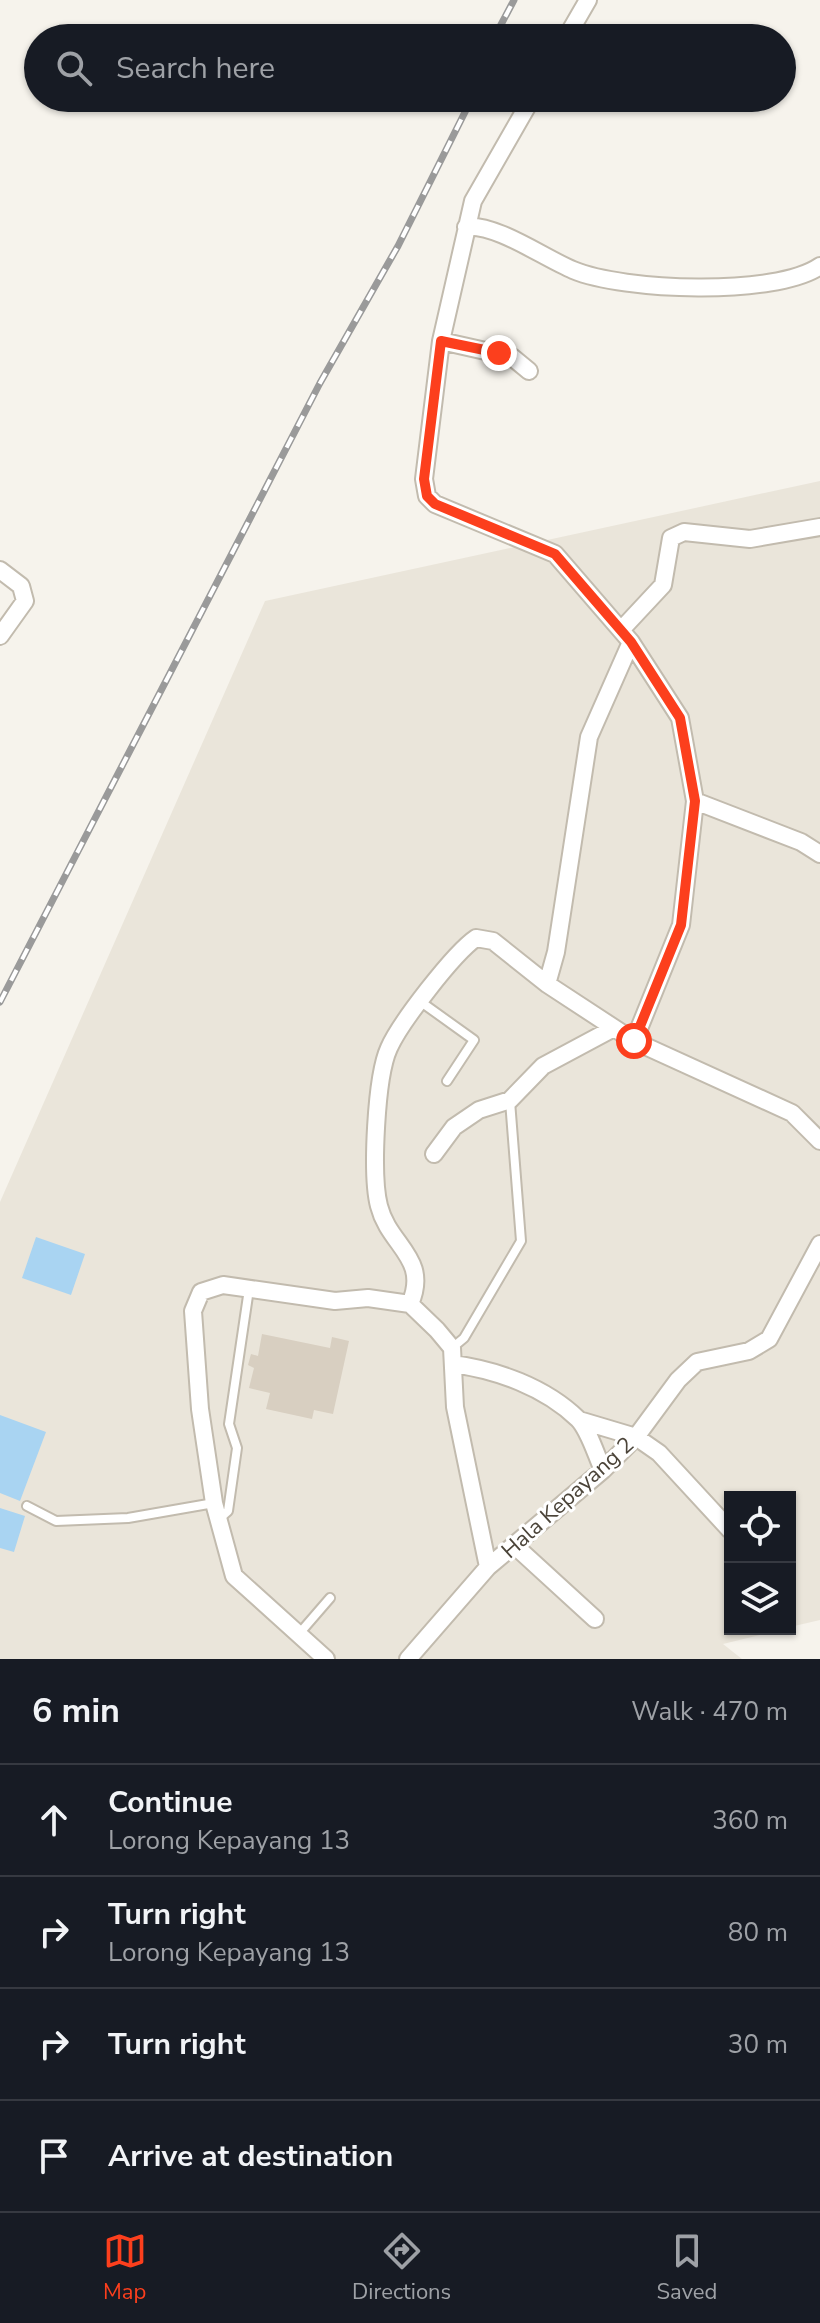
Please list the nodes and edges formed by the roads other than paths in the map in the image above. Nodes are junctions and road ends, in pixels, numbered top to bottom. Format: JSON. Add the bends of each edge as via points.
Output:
{"nodes":[{"id":1,"x":588,"y":0,"type":"edge"},
{"id":2,"x":574,"y":24,"type":"edge"},
{"id":3,"x":524,"y":112,"type":"edge"},
{"id":4,"x":466,"y":227,"type":"junction"},
{"id":5,"x":820,"y":266,"type":"edge"},
{"id":6,"x":441,"y":341,"type":"junction"},
{"id":7,"x":529,"y":371,"type":"dead end"},
{"id":8,"x":820,"y":527,"type":"edge"},
{"id":9,"x":0,"y":570,"type":"edge"},
{"id":10,"x":0,"y":636,"type":"edge"},
{"id":11,"x":626,"y":636,"type":"junction"},
{"id":12,"x":695,"y":801,"type":"junction"},
{"id":13,"x":820,"y":854,"type":"edge"},
{"id":14,"x":547,"y":984,"type":"junction"},
{"id":15,"x":421,"y":1002,"type":"junction"},
{"id":16,"x":614,"y":1028,"type":"junction"},
{"id":17,"x":634,"y":1041,"type":"junction"},
{"id":18,"x":447,"y":1081,"type":"dead end"},
{"id":19,"x":510,"y":1100,"type":"junction"},
{"id":20,"x":820,"y":1141,"type":"edge"},
{"id":21,"x":434,"y":1154,"type":"dead end"},
{"id":22,"x":820,"y":1244,"type":"edge"},
{"id":23,"x":813,"y":1275,"type":"edge"},
{"id":24,"x":249,"y":1289,"type":"junction"},
{"id":25,"x":410,"y":1304,"type":"junction"},
{"id":26,"x":453,"y":1356,"type":"junction"},
{"id":27,"x":579,"y":1420,"type":"junction"},
{"id":28,"x":636,"y":1437,"type":"junction"},
{"id":29,"x":603,"y":1470,"type":"junction"},
{"id":30,"x":27,"y":1506,"type":"dead end"},
{"id":31,"x":216,"y":1511,"type":"junction"},
{"id":32,"x":724,"y":1523,"type":"edge"},
{"id":33,"x":514,"y":1545,"type":"junction"},
{"id":34,"x":488,"y":1567,"type":"junction"},
{"id":35,"x":330,"y":1598,"type":"dead end"},
{"id":36,"x":595,"y":1619,"type":"dead end"},
{"id":37,"x":298,"y":1635,"type":"junction"},
{"id":38,"x":326,"y":1659,"type":"edge"},
{"id":39,"x":408,"y":1659,"type":"edge"}],
"edges":[{"from":1,"to":2,"type":"street"},
{"from":3,"to":4,"type":"street","via":[[473,201]]},
{"from":4,"to":5,"type":"street","via":[[485,227],[577,272],[650,288],[768,282]]},
{"from":4,"to":6,"type":"street"},
{"from":6,"to":7,"type":"street","via":[[512,357]]},
{"from":6,"to":11,"type":"street","via":[[424,479],[427,496],[555,554]]},
{"from":8,"to":11,"type":"street","via":[[750,539],[684,532],[671,538],[663,585]]},
{"from":9,"to":10,"type":"street","via":[[21,586],[25,601]]},
{"from":11,"to":12,"type":"street","via":[[680,718]]},
{"from":11,"to":14,"type":"street","via":[[589,737]]},
{"from":12,"to":13,"type":"street"},
{"from":12,"to":17,"type":"street","via":[[681,925]]},
{"from":14,"to":15,"type":"street","via":[[493,941],[476,938]]},
{"from":14,"to":16,"type":"street"},
{"from":15,"to":18,"type":"lane","via":[[474,1040]]},
{"from":15,"to":25,"type":"street","via":[[389,1047],[376,1146],[384,1225],[416,1275]]},
{"from":16,"to":17,"type":"street"},
{"from":16,"to":19,"type":"street","via":[[543,1066]]},
{"from":17,"to":20,"type":"street","via":[[792,1113]]},
{"from":19,"to":21,"type":"street","via":[[479,1110],[454,1127]]},
{"from":19,"to":26,"type":"lane","via":[[521,1241]]},
{"from":22,"to":23,"type":"street","name":"Hala Kepayang 2"},
{"from":23,"to":28,"type":"street","name":"Hala Kepayang 2","via":[[769,1339],[749,1351],[697,1362]]},
{"from":24,"to":25,"type":"street"},
{"from":24,"to":31,"type":"lane","via":[[229,1424],[237,1448],[228,1511]]},
{"from":24,"to":31,"type":"street","via":[[223,1285],[201,1292],[193,1311],[200,1409]]},
{"from":25,"to":26,"type":"street"},
{"from":26,"to":27,"type":"street","via":[[527,1385]]},
{"from":26,"to":34,"type":"street","via":[[455,1407]]},
{"from":27,"to":28,"type":"street"},
{"from":27,"to":29,"type":"street"},
{"from":28,"to":29,"type":"street","name":"Hala Kepayang 2"},
{"from":28,"to":32,"type":"street","via":[[659,1453]]},
{"from":29,"to":33,"type":"street","name":"Hala Kepayang 2"},
{"from":30,"to":31,"type":"lane","via":[[56,1521]]},
{"from":31,"to":37,"type":"street","via":[[234,1576]]},
{"from":33,"to":34,"type":"street","name":"Hala Kepayang 2"},
{"from":33,"to":36,"type":"street"},
{"from":34,"to":39,"type":"street","name":"Hala Kepayang 2"},
{"from":35,"to":37,"type":"lane"},
{"from":37,"to":38,"type":"street"}]}
